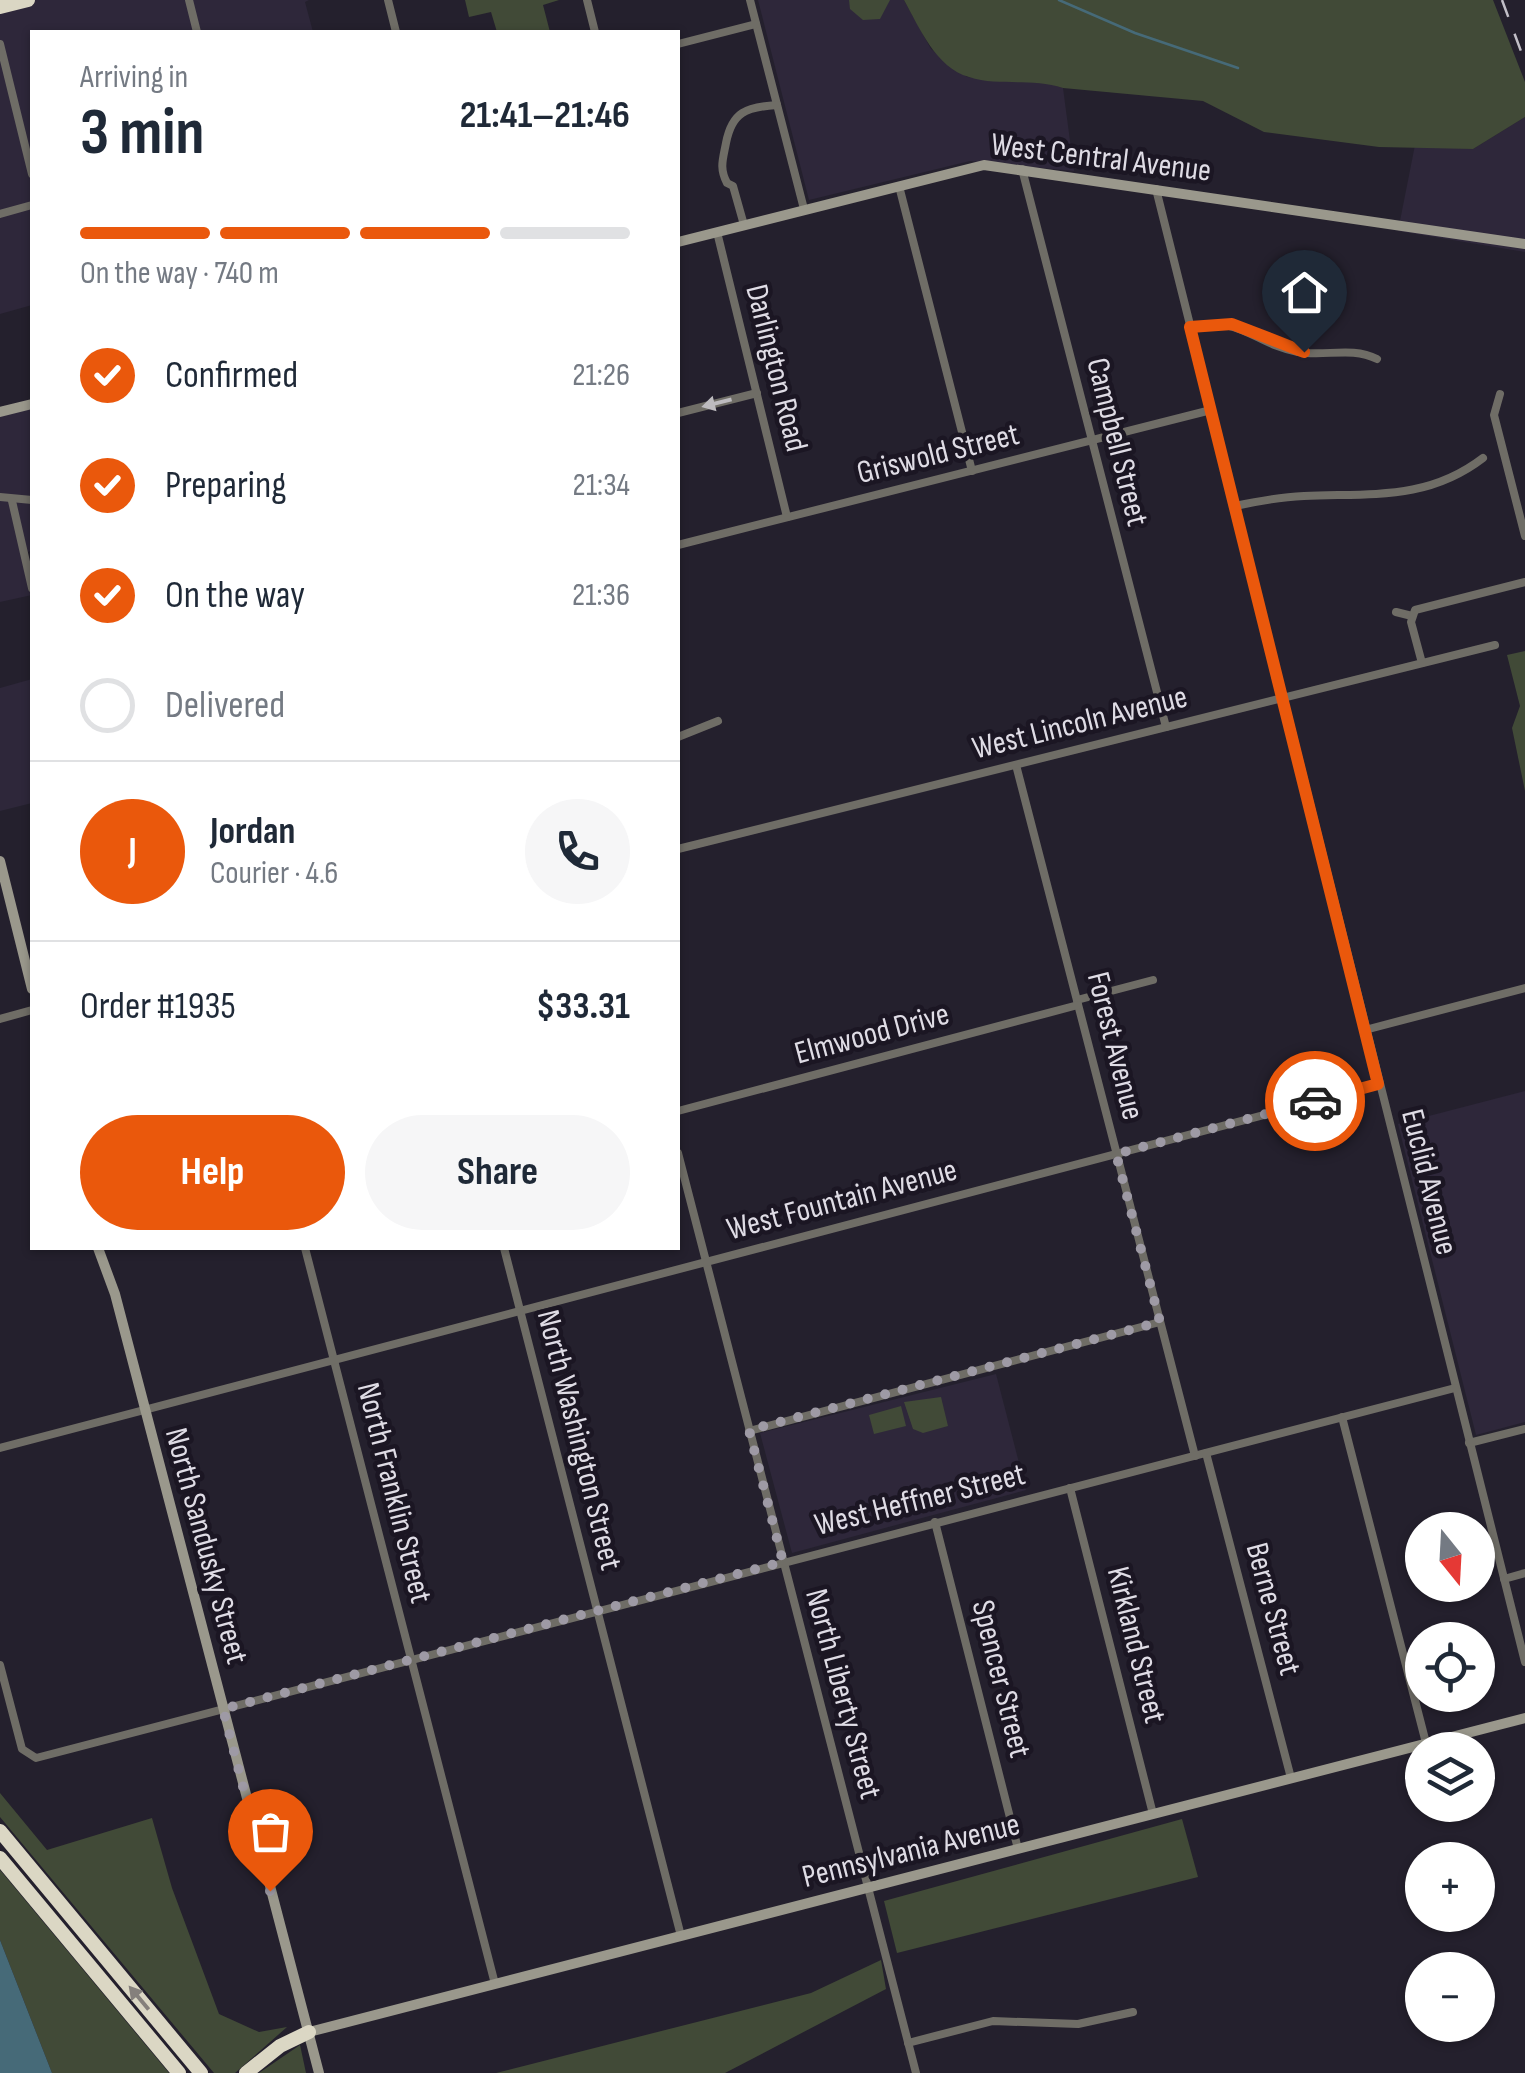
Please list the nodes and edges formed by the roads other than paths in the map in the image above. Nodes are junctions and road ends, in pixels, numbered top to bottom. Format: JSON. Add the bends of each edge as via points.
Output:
{"nodes":[{"id":1,"x":28,"y":0,"type":"edge"},
{"id":2,"x":189,"y":0,"type":"edge"},
{"id":3,"x":388,"y":0,"type":"edge"},
{"id":4,"x":587,"y":0,"type":"edge"},
{"id":5,"x":750,"y":0,"type":"edge"},
{"id":6,"x":0,"y":7,"type":"edge"},
{"id":7,"x":756,"y":24,"type":"junction"},
{"id":8,"x":197,"y":30,"type":"edge"},
{"id":9,"x":396,"y":30,"type":"edge"},
{"id":10,"x":594,"y":30,"type":"edge"},
{"id":11,"x":680,"y":43,"type":"edge"},
{"id":12,"x":0,"y":44,"type":"edge"},
{"id":13,"x":777,"y":105,"type":"junction"},
{"id":14,"x":30,"y":166,"type":"edge"},
{"id":15,"x":1022,"y":169,"type":"junction"},
{"id":16,"x":899,"y":186,"type":"junction"},
{"id":17,"x":1156,"y":189,"type":"junction"},
{"id":18,"x":30,"y":206,"type":"edge"},
{"id":19,"x":804,"y":210,"type":"junction"},
{"id":20,"x":0,"y":214,"type":"edge"},
{"id":21,"x":744,"y":225,"type":"junction"},
{"id":22,"x":717,"y":232,"type":"junction"},
{"id":23,"x":680,"y":241,"type":"edge"},
{"id":24,"x":1525,"y":244,"type":"edge"},
{"id":25,"x":1190,"y":327,"type":"junction"},
{"id":26,"x":1377,"y":359,"type":"dead end"},
{"id":27,"x":757,"y":393,"type":"junction"},
{"id":28,"x":1500,"y":394,"type":"dead end"},
{"id":29,"x":30,"y":404,"type":"edge"},
{"id":30,"x":1211,"y":410,"type":"junction"},
{"id":31,"x":0,"y":412,"type":"edge"},
{"id":32,"x":680,"y":412,"type":"edge"},
{"id":33,"x":1092,"y":440,"type":"junction"},
{"id":34,"x":1483,"y":458,"type":"dead end"},
{"id":35,"x":972,"y":471,"type":"junction"},
{"id":36,"x":0,"y":497,"type":"edge"},
{"id":37,"x":30,"y":500,"type":"edge"},
{"id":38,"x":12,"y":501,"type":"junction"},
{"id":39,"x":1235,"y":506,"type":"junction"},
{"id":40,"x":788,"y":517,"type":"junction"},
{"id":41,"x":1525,"y":536,"type":"edge"},
{"id":42,"x":680,"y":544,"type":"edge"},
{"id":43,"x":30,"y":579,"type":"edge"},
{"id":44,"x":1525,"y":582,"type":"edge"},
{"id":45,"x":1396,"y":612,"type":"dead end"},
{"id":46,"x":1412,"y":616,"type":"junction"},
{"id":47,"x":1495,"y":645,"type":"dead end"},
{"id":48,"x":1422,"y":664,"type":"junction"},
{"id":49,"x":1282,"y":698,"type":"junction"},
{"id":50,"x":718,"y":721,"type":"dead end"},
{"id":51,"x":1166,"y":728,"type":"junction"},
{"id":52,"x":680,"y":737,"type":"edge"},
{"id":53,"x":1016,"y":765,"type":"junction"},
{"id":54,"x":680,"y":849,"type":"edge"},
{"id":55,"x":0,"y":861,"type":"edge"},
{"id":56,"x":30,"y":980,"type":"edge"},
{"id":57,"x":1152,"y":980,"type":"dead end"},
{"id":58,"x":1525,"y":988,"type":"edge"},
{"id":59,"x":1078,"y":1003,"type":"junction"},
{"id":60,"x":30,"y":1010,"type":"edge"},
{"id":61,"x":0,"y":1018,"type":"edge"},
{"id":62,"x":1365,"y":1030,"type":"junction"},
{"id":63,"x":1378,"y":1084,"type":"junction"},
{"id":64,"x":680,"y":1110,"type":"edge"},
{"id":65,"x":1116,"y":1154,"type":"junction"},
{"id":66,"x":680,"y":1161,"type":"edge"},
{"id":67,"x":99,"y":1250,"type":"edge"},
{"id":68,"x":306,"y":1250,"type":"edge"},
{"id":69,"x":505,"y":1250,"type":"edge"},
{"id":70,"x":705,"y":1262,"type":"junction"},
{"id":71,"x":520,"y":1311,"type":"junction"},
{"id":72,"x":1160,"y":1322,"type":"junction"},
{"id":73,"x":334,"y":1360,"type":"junction"},
{"id":74,"x":1456,"y":1388,"type":"junction"},
{"id":75,"x":145,"y":1410,"type":"junction"},
{"id":76,"x":1342,"y":1417,"type":"junction"},
{"id":77,"x":1525,"y":1428,"type":"edge"},
{"id":78,"x":749,"y":1430,"type":"junction"},
{"id":79,"x":1470,"y":1443,"type":"junction"},
{"id":80,"x":0,"y":1448,"type":"edge"},
{"id":81,"x":1206,"y":1452,"type":"junction"},
{"id":82,"x":1194,"y":1456,"type":"junction"},
{"id":83,"x":1070,"y":1488,"type":"junction"},
{"id":84,"x":935,"y":1522,"type":"junction"},
{"id":85,"x":783,"y":1562,"type":"junction"},
{"id":86,"x":1525,"y":1574,"type":"edge"},
{"id":87,"x":1504,"y":1579,"type":"junction"},
{"id":88,"x":597,"y":1610,"type":"junction"},
{"id":89,"x":411,"y":1660,"type":"junction"},
{"id":90,"x":1525,"y":1662,"type":"edge"},
{"id":91,"x":0,"y":1665,"type":"edge"},
{"id":92,"x":223,"y":1709,"type":"junction"},
{"id":93,"x":1525,"y":1718,"type":"edge"},
{"id":94,"x":1423,"y":1732,"type":"edge"},
{"id":95,"x":1472,"y":1732,"type":"edge"},
{"id":96,"x":1405,"y":1749,"type":"edge"},
{"id":97,"x":1291,"y":1778,"type":"junction"},
{"id":98,"x":1153,"y":1814,"type":"junction"},
{"id":99,"x":0,"y":1831,"type":"edge"},
{"id":100,"x":1018,"y":1849,"type":"junction"},
{"id":101,"x":0,"y":1858,"type":"edge"},
{"id":102,"x":868,"y":1888,"type":"junction"},
{"id":103,"x":680,"y":1936,"type":"junction"},
{"id":104,"x":495,"y":1984,"type":"junction"},
{"id":105,"x":1133,"y":2012,"type":"dead end"},
{"id":106,"x":310,"y":2032,"type":"junction"},
{"id":107,"x":908,"y":2043,"type":"junction"},
{"id":108,"x":180,"y":2073,"type":"edge"},
{"id":109,"x":202,"y":2073,"type":"edge"},
{"id":110,"x":246,"y":2073,"type":"edge"},
{"id":111,"x":320,"y":2073,"type":"edge"},
{"id":112,"x":916,"y":2073,"type":"edge"}],
"edges":[{"from":1,"to":6,"type":"highway"},
{"from":2,"to":8,"type":"street"},
{"from":3,"to":9,"type":"street"},
{"from":4,"to":10,"type":"street"},
{"from":5,"to":7,"type":"street"},
{"from":7,"to":11,"type":"street"},
{"from":7,"to":13,"type":"street"},
{"from":12,"to":14,"type":"street"},
{"from":13,"to":19,"type":"street"},
{"from":13,"to":21,"type":"street","via":[[742,112],[728,126],[720,167]]},
{"from":15,"to":16,"type":"street","name":"West Central Avenue","via":[[984,165]]},
{"from":15,"to":17,"type":"street","name":"West Central Avenue"},
{"from":15,"to":33,"type":"street","name":"Campbell Street"},
{"from":16,"to":19,"type":"street","name":"West Central Avenue"},
{"from":16,"to":35,"type":"street"},
{"from":17,"to":24,"type":"street","name":"West Central Avenue"},
{"from":17,"to":25,"type":"street","name":"Euclid Avenue"},
{"from":18,"to":20,"type":"street"},
{"from":19,"to":21,"type":"street","name":"West Central Avenue"},
{"from":21,"to":22,"type":"street","name":"West Central Avenue"},
{"from":22,"to":23,"type":"street","name":"West Central Avenue"},
{"from":22,"to":27,"type":"street","name":"Darlington Road"},
{"from":25,"to":26,"type":"street","via":[[1232,324],[1297,352],[1351,351]]},
{"from":25,"to":30,"type":"street","name":"Euclid Avenue"},
{"from":27,"to":32,"type":"street","one_way":true},
{"from":27,"to":40,"type":"street","name":"Darlington Road"},
{"from":28,"to":41,"type":"street","via":[[1494,415]]},
{"from":29,"to":31,"type":"street"},
{"from":30,"to":33,"type":"street","name":"Griswold Street"},
{"from":30,"to":39,"type":"street","name":"Euclid Avenue"},
{"from":33,"to":35,"type":"street","name":"Griswold Street"},
{"from":33,"to":51,"type":"street","name":"Campbell Street"},
{"from":34,"to":39,"type":"street","via":[[1450,479],[1396,495],[1302,496]]},
{"from":35,"to":40,"type":"street","name":"Griswold Street"},
{"from":36,"to":38,"type":"street"},
{"from":37,"to":38,"type":"street"},
{"from":38,"to":43,"type":"street"},
{"from":39,"to":49,"type":"street","name":"Euclid Avenue"},
{"from":40,"to":42,"type":"street","name":"Griswold Street"},
{"from":44,"to":46,"type":"street","via":[[1417,608]]},
{"from":45,"to":46,"type":"street"},
{"from":46,"to":48,"type":"street"},
{"from":47,"to":48,"type":"street","name":"West Lincoln Avenue"},
{"from":48,"to":49,"type":"street","name":"West Lincoln Avenue"},
{"from":49,"to":51,"type":"street","name":"West Lincoln Avenue"},
{"from":49,"to":62,"type":"street","name":"Euclid Avenue"},
{"from":50,"to":52,"type":"street"},
{"from":51,"to":53,"type":"street","name":"West Lincoln Avenue"},
{"from":53,"to":54,"type":"street","name":"West Lincoln Avenue"},
{"from":53,"to":59,"type":"street","name":"Forest Avenue"},
{"from":55,"to":56,"type":"street"},
{"from":57,"to":59,"type":"street","name":"Elmwood Drive"},
{"from":58,"to":62,"type":"street"},
{"from":59,"to":64,"type":"street","name":"Elmwood Drive"},
{"from":59,"to":65,"type":"street","name":"Forest Avenue"},
{"from":60,"to":61,"type":"street"},
{"from":62,"to":63,"type":"street","name":"Euclid Avenue"},
{"from":63,"to":65,"type":"street","name":"West Fountain Avenue"},
{"from":63,"to":74,"type":"street","name":"Euclid Avenue"},
{"from":65,"to":70,"type":"street","name":"West Fountain Avenue"},
{"from":65,"to":72,"type":"street","name":"Forest Avenue"},
{"from":66,"to":70,"type":"street","name":"North Liberty Street"},
{"from":67,"to":75,"type":"street","name":"North Sandusky Street"},
{"from":68,"to":73,"type":"street","name":"North Franklin Street"},
{"from":69,"to":71,"type":"street","name":"North Washington Street"},
{"from":70,"to":71,"type":"street","name":"West Fountain Avenue"},
{"from":70,"to":78,"type":"street","name":"North Liberty Street"},
{"from":71,"to":73,"type":"street","name":"West Fountain Avenue"},
{"from":71,"to":88,"type":"street","name":"North Washington Street"},
{"from":72,"to":78,"type":"street"},
{"from":72,"to":82,"type":"street","name":"Forest Avenue"},
{"from":73,"to":75,"type":"street","name":"West Fountain Avenue"},
{"from":73,"to":89,"type":"street","name":"North Franklin Street"},
{"from":74,"to":76,"type":"street","name":"West Heffner Street"},
{"from":74,"to":79,"type":"street","name":"Euclid Avenue"},
{"from":75,"to":80,"type":"street","name":"West Fountain Avenue"},
{"from":75,"to":92,"type":"street","name":"North Sandusky Street"},
{"from":76,"to":81,"type":"street","name":"West Heffner Street"},
{"from":76,"to":94,"type":"street"},
{"from":77,"to":79,"type":"street"},
{"from":78,"to":85,"type":"street","name":"North Liberty Street"},
{"from":79,"to":87,"type":"street","name":"Euclid Avenue"},
{"from":81,"to":82,"type":"street","name":"West Heffner Street"},
{"from":81,"to":97,"type":"street","name":"Berne Street"},
{"from":82,"to":83,"type":"street","name":"West Heffner Street"},
{"from":83,"to":84,"type":"street","name":"West Heffner Street"},
{"from":83,"to":98,"type":"street","name":"Kirkland Street"},
{"from":84,"to":85,"type":"street","name":"West Heffner Street"},
{"from":84,"to":100,"type":"street","name":"Spencer Street"},
{"from":85,"to":88,"type":"street","name":"West Heffner Street"},
{"from":85,"to":102,"type":"street","name":"North Liberty Street"},
{"from":86,"to":87,"type":"street"},
{"from":87,"to":90,"type":"street","name":"Euclid Avenue"},
{"from":88,"to":89,"type":"street","name":"West Heffner Street"},
{"from":88,"to":103,"type":"street","name":"North Washington Street"},
{"from":89,"to":92,"type":"street","name":"West Heffner Street"},
{"from":89,"to":104,"type":"street","name":"North Franklin Street"},
{"from":91,"to":92,"type":"street","name":"West Heffner Street","via":[[29,1756]]},
{"from":92,"to":106,"type":"street","name":"North Sandusky Street"},
{"from":93,"to":95,"type":"street","name":"Pennsylvania Avenue"},
{"from":96,"to":97,"type":"street","name":"Pennsylvania Avenue"},
{"from":97,"to":98,"type":"street","name":"Pennsylvania Avenue"},
{"from":98,"to":100,"type":"street","name":"Pennsylvania Avenue"},
{"from":109,"to":99,"type":"highway","one_way":true},
{"from":100,"to":102,"type":"street","name":"Pennsylvania Avenue"},
{"from":101,"to":108,"type":"highway"},
{"from":102,"to":103,"type":"street","name":"Pennsylvania Avenue"},
{"from":102,"to":107,"type":"street","name":"North Liberty Street"},
{"from":103,"to":104,"type":"street","name":"Pennsylvania Avenue"},
{"from":104,"to":106,"type":"street","name":"Pennsylvania Avenue"},
{"from":105,"to":107,"type":"street","via":[[1078,2024],[993,2021]]},
{"from":106,"to":110,"type":"highway"},
{"from":106,"to":111,"type":"street","name":"North Sandusky Street"},
{"from":107,"to":112,"type":"street","name":"North Liberty Street"}]}
